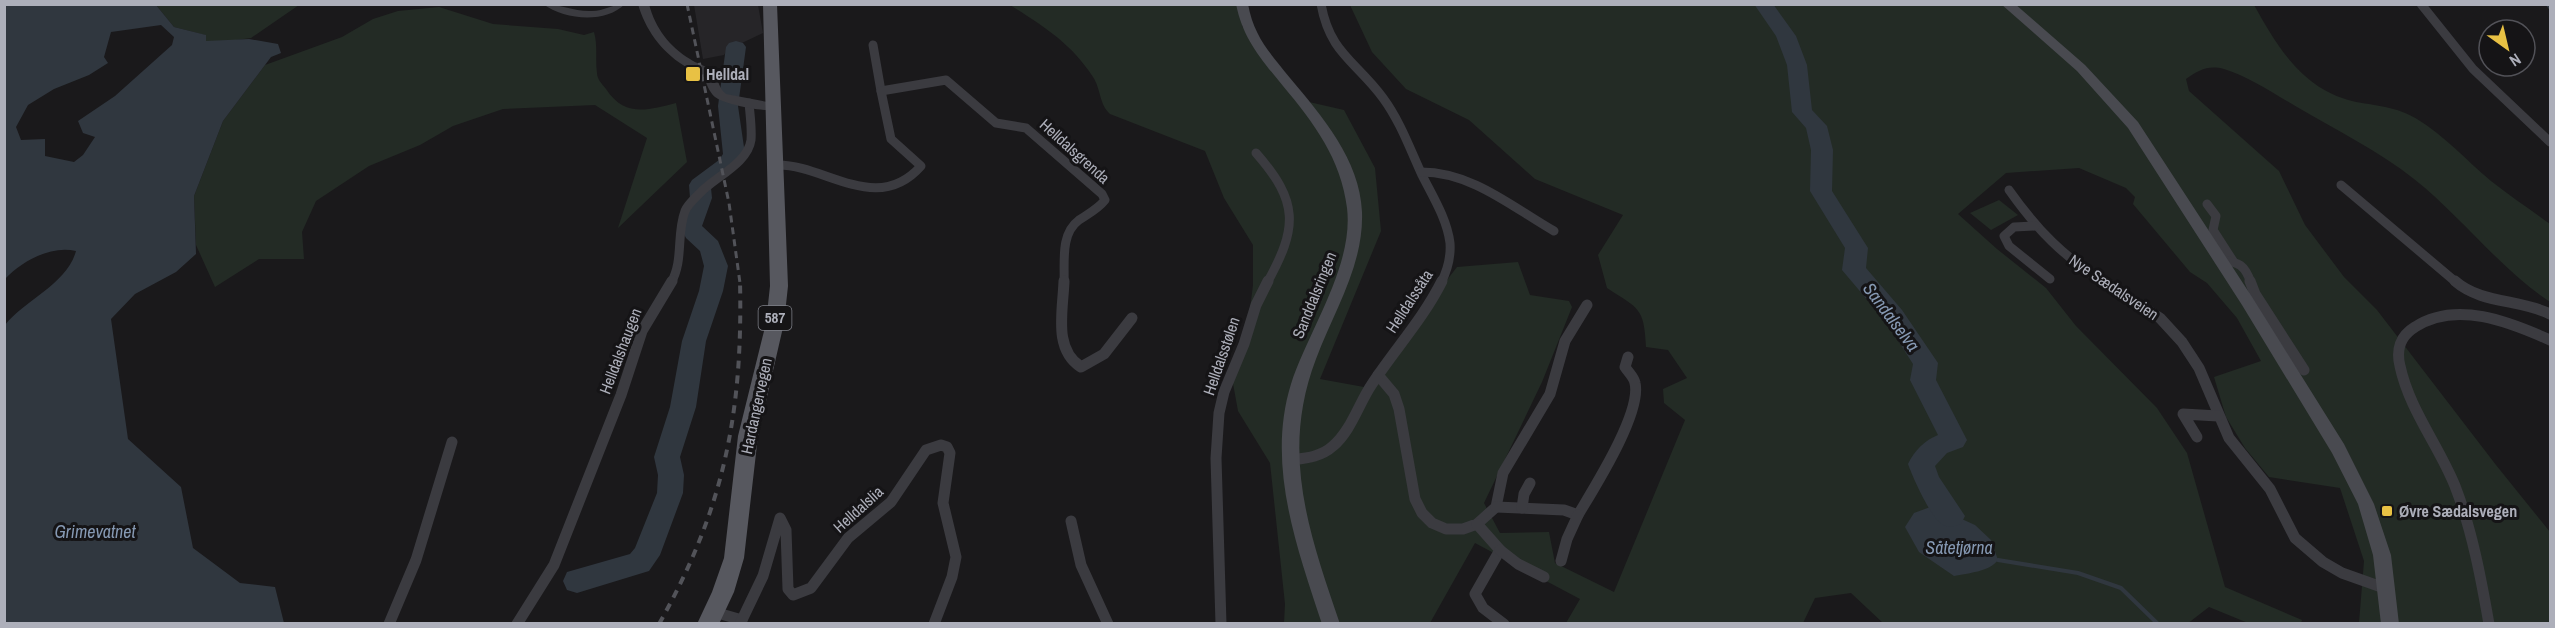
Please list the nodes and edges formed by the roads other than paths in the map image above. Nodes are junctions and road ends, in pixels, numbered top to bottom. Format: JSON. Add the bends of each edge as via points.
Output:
{"nodes":[{"id":1,"x":548,"y":4,"type":"edge"},
{"id":2,"x":620,"y":4,"type":"edge"},
{"id":3,"x":643,"y":4,"type":"edge"},
{"id":4,"x":770,"y":4,"type":"edge"},
{"id":5,"x":1242,"y":4,"type":"edge"},
{"id":6,"x":1321,"y":4,"type":"edge"},
{"id":7,"x":2007,"y":4,"type":"edge"},
{"id":8,"x":2421,"y":4,"type":"edge"},
{"id":9,"x":873,"y":45,"type":"dead end"},
{"id":10,"x":881,"y":91,"type":"junction"},
{"id":11,"x":775,"y":101,"type":"junction"},
{"id":12,"x":744,"y":103,"type":"junction"},
{"id":13,"x":2550,"y":142,"type":"edge"},
{"id":14,"x":1256,"y":153,"type":"dead end"},
{"id":15,"x":777,"y":165,"type":"junction"},
{"id":16,"x":1421,"y":172,"type":"junction"},
{"id":17,"x":2341,"y":185,"type":"dead end"},
{"id":18,"x":2009,"y":190,"type":"dead end"},
{"id":19,"x":2207,"y":204,"type":"dead end"},
{"id":20,"x":2035,"y":226,"type":"junction"},
{"id":21,"x":1554,"y":231,"type":"dead end"},
{"id":22,"x":2227,"y":261,"type":"junction"},
{"id":23,"x":2050,"y":279,"type":"dead end"},
{"id":24,"x":1587,"y":304,"type":"dead end"},
{"id":25,"x":2550,"y":314,"type":"edge"},
{"id":26,"x":1132,"y":318,"type":"dead end"},
{"id":27,"x":2550,"y":340,"type":"edge"},
{"id":28,"x":1628,"y":357,"type":"dead end"},
{"id":29,"x":2304,"y":370,"type":"dead end"},
{"id":30,"x":1378,"y":375,"type":"junction"},
{"id":31,"x":2218,"y":416,"type":"junction"},
{"id":32,"x":2198,"y":437,"type":"dead end"},
{"id":33,"x":452,"y":442,"type":"dead end"},
{"id":34,"x":1290,"y":460,"type":"junction"},
{"id":35,"x":1530,"y":483,"type":"dead end"},
{"id":36,"x":1496,"y":507,"type":"junction"},
{"id":37,"x":1522,"y":508,"type":"junction"},
{"id":38,"x":1578,"y":515,"type":"junction"},
{"id":39,"x":1071,"y":521,"type":"dead end"},
{"id":40,"x":1477,"y":524,"type":"junction"},
{"id":41,"x":1500,"y":550,"type":"junction"},
{"id":42,"x":1562,"y":561,"type":"dead end"},
{"id":43,"x":1544,"y":577,"type":"dead end"},
{"id":44,"x":2387,"y":590,"type":"junction"},
{"id":45,"x":711,"y":618,"type":"edge"},
{"id":46,"x":741,"y":622,"type":"edge"},
{"id":47,"x":389,"y":624,"type":"edge"},
{"id":48,"x":517,"y":624,"type":"edge"},
{"id":49,"x":934,"y":624,"type":"edge"},
{"id":50,"x":1107,"y":624,"type":"edge"},
{"id":51,"x":1221,"y":624,"type":"edge"},
{"id":52,"x":1331,"y":624,"type":"edge"},
{"id":53,"x":1504,"y":624,"type":"edge"},
{"id":54,"x":2390,"y":624,"type":"edge"},
{"id":55,"x":2489,"y":624,"type":"edge"}],
"edges":[{"from":1,"to":2,"type":"street","via":[[592,15],[606,13]]},
{"from":3,"to":12,"type":"street","via":[[648,21],[659,36],[686,62],[709,74],[712,87],[724,99]]},
{"from":4,"to":11,"type":"main road","name":"Hardangervegen","number":"587"},
{"from":5,"to":34,"type":"main road","name":"Sanddalsringen","via":[[1246,25],[1255,42],[1335,148],[1353,194],[1355,222],[1350,253],[1300,377],[1292,415]]},
{"from":6,"to":16,"type":"street","name":"Helldalssåta","via":[[1332,44],[1392,109]]},
{"from":7,"to":22,"type":"main road","via":[[2118,106]]},
{"from":8,"to":13,"type":"street","via":[[2473,69]]},
{"from":9,"to":10,"type":"street"},
{"from":10,"to":15,"type":"street","via":[[891,139],[921,166],[906,181],[866,186],[826,178],[794,164]]},
{"from":10,"to":26,"type":"street","name":"Helldalsgrenda","via":[[946,80],[996,123],[1026,128],[1102,194],[1105,200],[1101,207],[1071,224],[1066,235],[1062,338],[1070,361],[1081,367],[1092,365]]},
{"from":11,"to":12,"type":"street"},
{"from":11,"to":15,"type":"main road","name":"Hardangervegen","number":"587"},
{"from":12,"to":48,"type":"street","name":"Helldalshaugen","via":[[749,148],[686,208],[676,274],[642,332],[554,565]]},
{"from":14,"to":51,"type":"street","name":"Helldalsstølen","via":[[1287,198],[1289,230],[1221,402],[1216,460]]},
{"from":15,"to":45,"type":"main road","name":"Hardangervegen","number":"587","via":[[779,286],[775,323],[748,436],[734,558]]},
{"from":16,"to":21,"type":"street","via":[[1440,171],[1467,180]]},
{"from":16,"to":30,"type":"street","name":"Helldalssåta","via":[[1446,229],[1449,268],[1440,289]]},
{"from":17,"to":25,"type":"street","via":[[2459,285],[2481,296]]},
{"from":18,"to":20,"type":"street","name":"Nye Sædalsveien"},
{"from":19,"to":22,"type":"street","via":[[2216,216],[2213,230]]},
{"from":20,"to":23,"type":"street","name":"Nye Sædalsveien","via":[[2014,227],[2004,236],[2008,246]]},
{"from":20,"to":31,"type":"street","name":"Nye Sædalsveien","via":[[2074,261],[2171,328],[2194,359]]},
{"from":22,"to":29,"type":"street","via":[[2246,269],[2255,294]]},
{"from":22,"to":44,"type":"main road","via":[[2362,495],[2382,555]]},
{"from":24,"to":36,"type":"street","via":[[1565,341],[1550,394],[1503,473]]},
{"from":27,"to":55,"type":"street","via":[[2505,322],[2453,315],[2415,325],[2401,340],[2398,351],[2406,382],[2442,457],[2473,542]]},
{"from":28,"to":38,"type":"street","via":[[1625,368],[1636,392],[1616,447]]},
{"from":30,"to":34,"type":"street","name":"Helldalssåta","via":[[1334,447],[1312,459]]},
{"from":30,"to":40,"type":"street","via":[[1394,394],[1399,409],[1415,499],[1422,513],[1446,529]]},
{"from":31,"to":32,"type":"street","via":[[2183,414]]},
{"from":31,"to":44,"type":"street","name":"Nye Sædalsveien","via":[[2242,456],[2270,489],[2295,538],[2342,573]]},
{"from":33,"to":47,"type":"street","via":[[417,560]]},
{"from":34,"to":52,"type":"main road","name":"Sanddalsringen","via":[[1302,537]]},
{"from":35,"to":37,"type":"street"},
{"from":36,"to":37,"type":"street"},
{"from":36,"to":40,"type":"street"},
{"from":37,"to":38,"type":"street","via":[[1564,510]]},
{"from":38,"to":42,"type":"street"},
{"from":39,"to":50,"type":"street","via":[[1081,565]]},
{"from":40,"to":41,"type":"street"},
{"from":41,"to":43,"type":"street"},
{"from":41,"to":53,"type":"street","via":[[1475,594],[1485,611]]},
{"from":44,"to":54,"type":"main road"},
{"from":45,"to":46,"type":"street","name":"Helldalslia"},
{"from":46,"to":49,"type":"street","name":"Helldalslia","via":[[763,576],[780,519],[786,530],[788,589],[793,595],[802,594],[813,588],[846,540],[897,496],[926,450],[941,445],[950,453],[943,503],[956,556]]}]}
